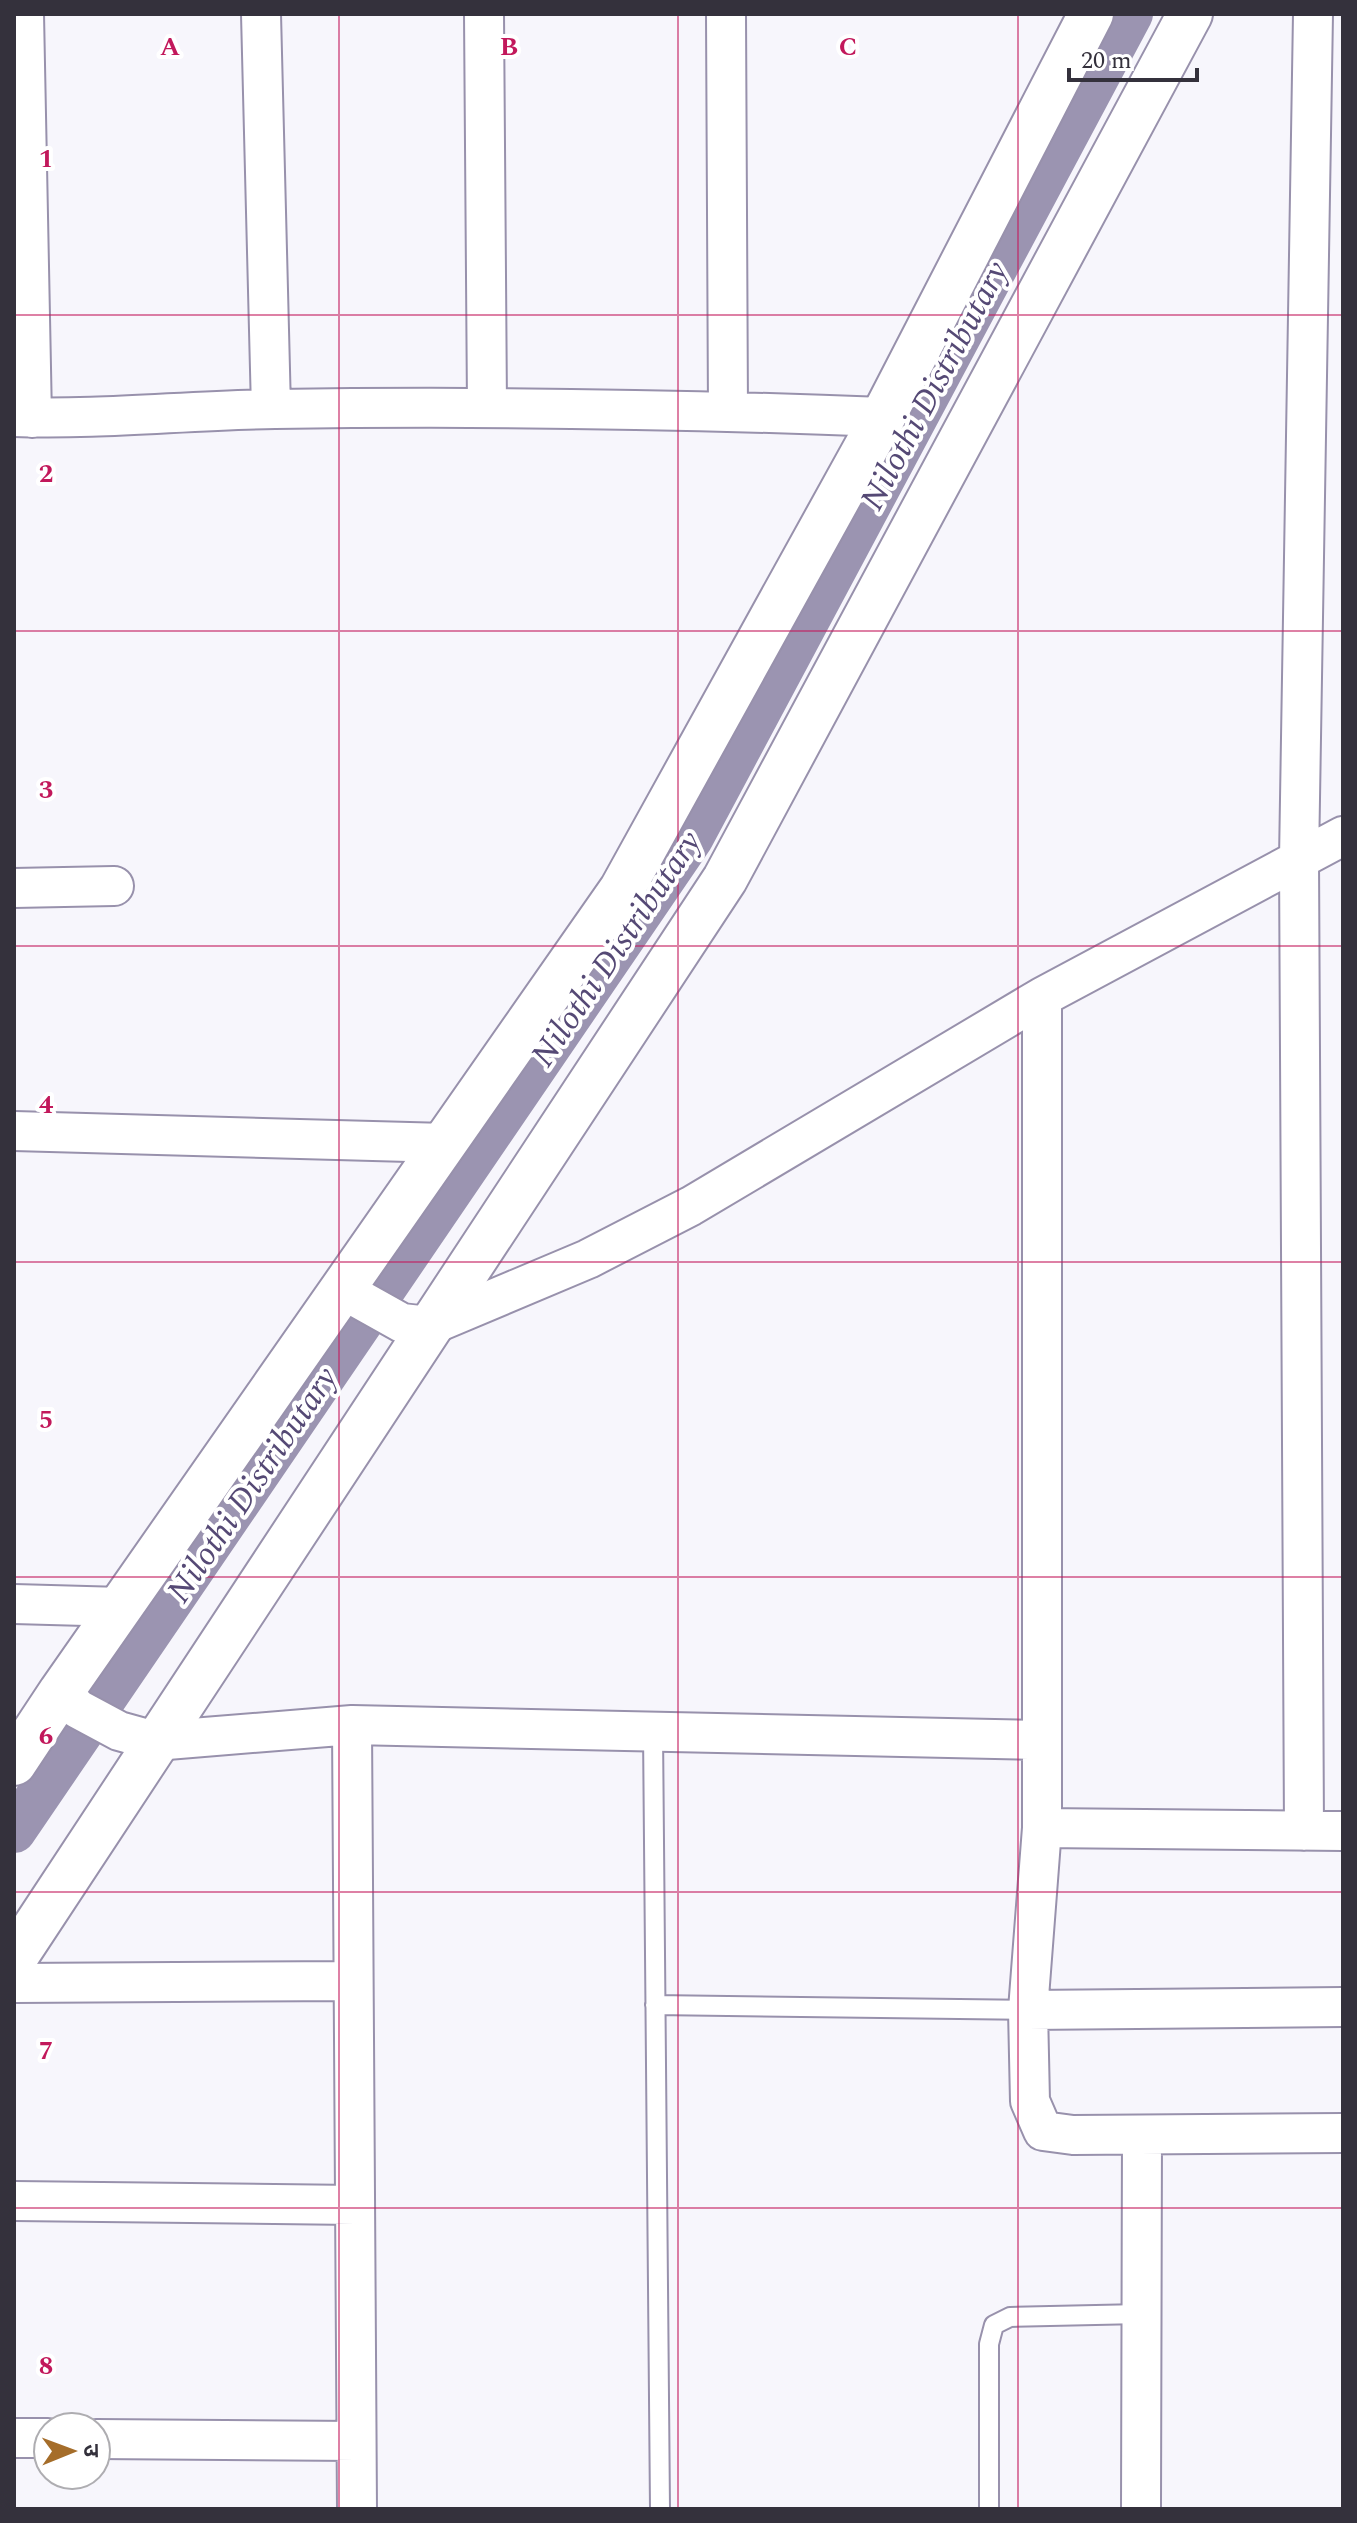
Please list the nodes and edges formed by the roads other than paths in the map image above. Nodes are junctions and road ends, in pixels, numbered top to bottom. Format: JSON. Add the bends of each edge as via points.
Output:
{"nodes":[{"id":1,"x":24,"y":14,"type":"edge"},
{"id":2,"x":261,"y":14,"type":"edge"},
{"id":3,"x":484,"y":14,"type":"edge"},
{"id":4,"x":726,"y":14,"type":"edge"},
{"id":5,"x":1091,"y":14,"type":"edge"},
{"id":6,"x":1190,"y":14,"type":"edge"},
{"id":7,"x":1313,"y":14,"type":"edge"},
{"id":8,"x":487,"y":407,"type":"junction"},
{"id":9,"x":271,"y":409,"type":"junction"},
{"id":10,"x":728,"y":411,"type":"junction"},
{"id":11,"x":883,"y":417,"type":"junction"},
{"id":12,"x":23,"y":418,"type":"edge"},
{"id":13,"x":1343,"y":836,"type":"edge"},
{"id":14,"x":1299,"y":859,"type":"junction"},
{"id":15,"x":114,"y":886,"type":"dead end"},
{"id":16,"x":14,"y":888,"type":"edge"},
{"id":17,"x":1042,"y":997,"type":"junction"},
{"id":18,"x":14,"y":1131,"type":"edge"},
{"id":19,"x":446,"y":1143,"type":"junction"},
{"id":20,"x":351,"y":1295,"type":"junction"},
{"id":21,"x":416,"y":1325,"type":"junction"},
{"id":22,"x":14,"y":1604,"type":"edge"},
{"id":23,"x":122,"y":1607,"type":"junction"},
{"id":24,"x":70,"y":1700,"type":"junction"},
{"id":25,"x":352,"y":1725,"type":"junction"},
{"id":26,"x":653,"y":1731,"type":"junction"},
{"id":27,"x":137,"y":1736,"type":"junction"},
{"id":28,"x":1042,"y":1740,"type":"junction"},
{"id":29,"x":14,"y":1763,"type":"edge"},
{"id":30,"x":1042,"y":1828,"type":"junction"},
{"id":31,"x":1304,"y":1831,"type":"junction"},
{"id":32,"x":1343,"y":1831,"type":"edge"},
{"id":33,"x":14,"y":1959,"type":"edge"},
{"id":34,"x":353,"y":1981,"type":"junction"},
{"id":35,"x":14,"y":1983,"type":"edge"},
{"id":36,"x":655,"y":2005,"type":"junction"},
{"id":37,"x":1343,"y":2007,"type":"edge"},
{"id":38,"x":1028,"y":2010,"type":"junction"},
{"id":39,"x":1343,"y":2133,"type":"edge"},
{"id":40,"x":1142,"y":2135,"type":"junction"},
{"id":41,"x":14,"y":2201,"type":"edge"},
{"id":42,"x":355,"y":2205,"type":"junction"},
{"id":43,"x":1141,"y":2314,"type":"junction"},
{"id":44,"x":112,"y":2439,"type":"edge"},
{"id":45,"x":356,"y":2441,"type":"junction"},
{"id":46,"x":357,"y":2509,"type":"edge"},
{"id":47,"x":660,"y":2509,"type":"edge"},
{"id":48,"x":989,"y":2509,"type":"edge"},
{"id":49,"x":1141,"y":2509,"type":"edge"}],
"edges":[{"from":1,"to":12,"type":"street"},
{"from":2,"to":9,"type":"street"},
{"from":3,"to":8,"type":"street"},
{"from":4,"to":10,"type":"street"},
{"from":5,"to":11,"type":"street"},
{"from":6,"to":21,"type":"street","via":[[725,879]]},
{"from":7,"to":14,"type":"street"},
{"from":8,"to":9,"type":"street"},
{"from":8,"to":10,"type":"street"},
{"from":9,"to":12,"type":"street"},
{"from":10,"to":11,"type":"street"},
{"from":11,"to":19,"type":"street","via":[[622,889]]},
{"from":13,"to":14,"type":"street"},
{"from":14,"to":17,"type":"street"},
{"from":14,"to":31,"type":"street"},
{"from":15,"to":16,"type":"street"},
{"from":17,"to":21,"type":"street","via":[[691,1206],[588,1259]]},
{"from":17,"to":28,"type":"street"},
{"from":18,"to":19,"type":"street"},
{"from":19,"to":20,"type":"street"},
{"from":20,"to":21,"type":"street"},
{"from":20,"to":23,"type":"street"},
{"from":21,"to":27,"type":"street"},
{"from":22,"to":23,"type":"street"},
{"from":23,"to":24,"type":"street"},
{"from":24,"to":27,"type":"street"},
{"from":24,"to":29,"type":"street"},
{"from":25,"to":26,"type":"street"},
{"from":25,"to":27,"type":"street"},
{"from":25,"to":34,"type":"street"},
{"from":26,"to":28,"type":"street"},
{"from":26,"to":36,"type":"lane"},
{"from":27,"to":33,"type":"street"},
{"from":28,"to":30,"type":"street"},
{"from":30,"to":31,"type":"street"},
{"from":30,"to":38,"type":"street"},
{"from":31,"to":32,"type":"street"},
{"from":34,"to":35,"type":"street"},
{"from":34,"to":42,"type":"street"},
{"from":36,"to":38,"type":"lane"},
{"from":36,"to":47,"type":"lane"},
{"from":37,"to":38,"type":"street"},
{"from":38,"to":40,"type":"street","via":[[1030,2101],[1043,2131]]},
{"from":39,"to":40,"type":"street"},
{"from":40,"to":43,"type":"street"},
{"from":41,"to":42,"type":"street"},
{"from":42,"to":45,"type":"street"},
{"from":43,"to":48,"type":"lane","via":[[1010,2317],[994,2325],[989,2344]]},
{"from":43,"to":49,"type":"street"},
{"from":44,"to":45,"type":"street"},
{"from":45,"to":46,"type":"street"}]}
